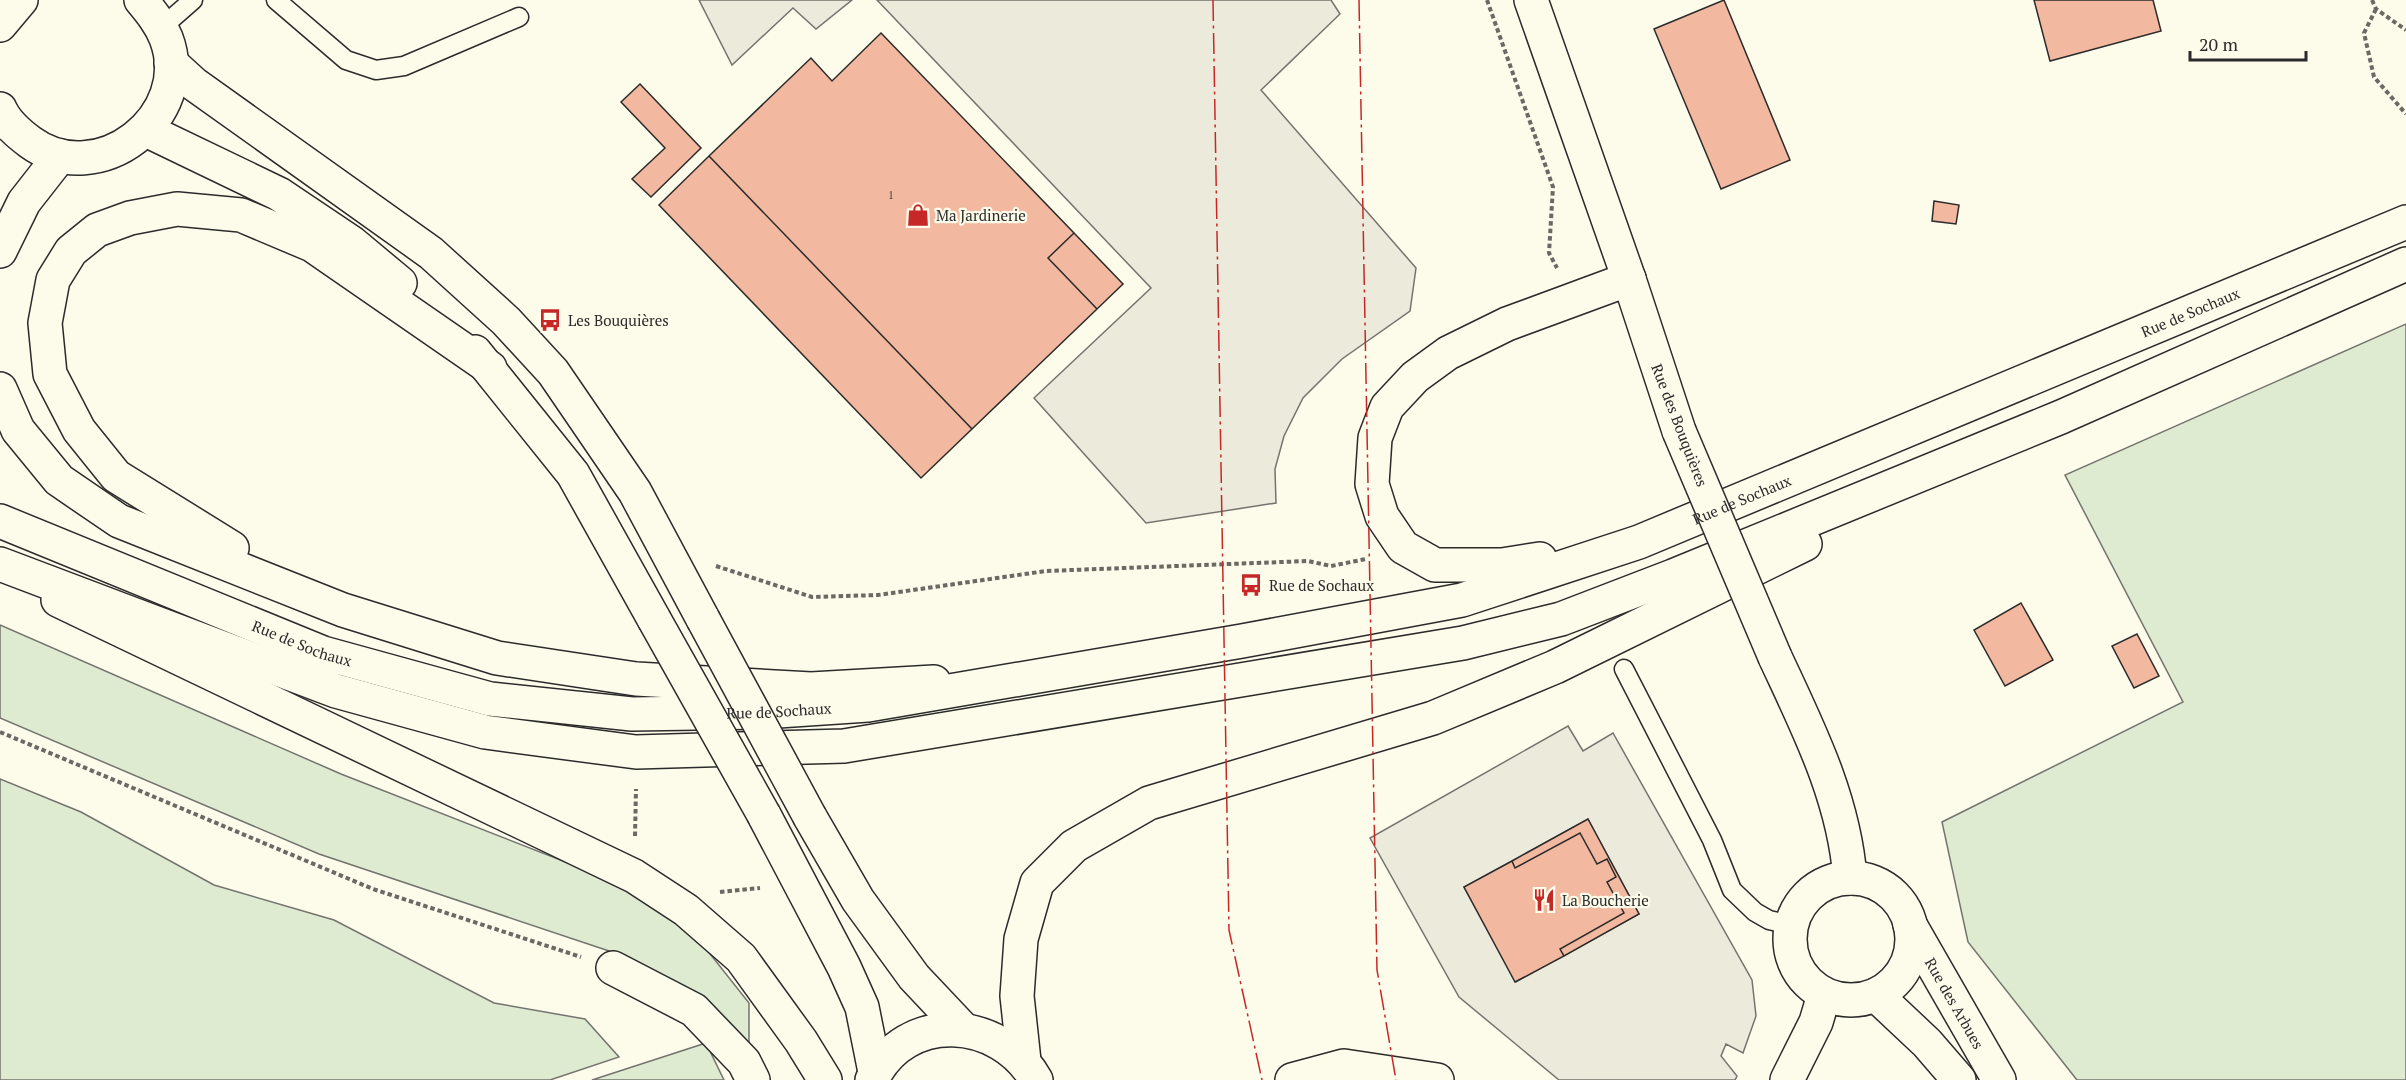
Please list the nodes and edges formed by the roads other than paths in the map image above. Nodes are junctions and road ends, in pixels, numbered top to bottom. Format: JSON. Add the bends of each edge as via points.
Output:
{"nodes":[{"id":1,"x":141,"y":0,"type":"edge"},
{"id":2,"x":193,"y":0,"type":"edge"},
{"id":3,"x":276,"y":0,"type":"edge"},
{"id":4,"x":1531,"y":0,"type":"edge"},
{"id":5,"x":519,"y":17,"type":"dead end"},
{"id":6,"x":161,"y":28,"type":"junction"},
{"id":7,"x":171,"y":63,"type":"junction"},
{"id":8,"x":1,"y":115,"type":"edge"},
{"id":9,"x":146,"y":130,"type":"junction"},
{"id":10,"x":60,"y":156,"type":"junction"},
{"id":11,"x":2406,"y":222,"type":"edge"},
{"id":12,"x":0,"y":251,"type":"edge"},
{"id":13,"x":2406,"y":264,"type":"edge"},
{"id":14,"x":1629,"y":279,"type":"junction"},
{"id":15,"x":490,"y":368,"type":"junction"},
{"id":16,"x":0,"y":388,"type":"edge"},
{"id":17,"x":2061,"y":417,"type":"junction"},
{"id":18,"x":0,"y":521,"type":"edge"},
{"id":19,"x":1639,"y":542,"type":"junction"},
{"id":20,"x":0,"y":564,"type":"edge"},
{"id":21,"x":0,"y":572,"type":"edge"},
{"id":22,"x":343,"y":610,"type":"junction"},
{"id":23,"x":1624,"y":669,"type":"dead end"},
{"id":24,"x":1033,"y":677,"type":"junction"},
{"id":25,"x":1850,"y":878,"type":"junction"},
{"id":26,"x":1791,"y":925,"type":"junction"},
{"id":27,"x":1910,"y":925,"type":"junction"},
{"id":28,"x":613,"y":968,"type":"road end"},
{"id":29,"x":1824,"y":994,"type":"junction"},
{"id":30,"x":1876,"y":995,"type":"junction"},
{"id":31,"x":964,"y":1029,"type":"junction"},
{"id":32,"x":1030,"y":1071,"type":"edge"},
{"id":33,"x":874,"y":1076,"type":"edge"},
{"id":34,"x":753,"y":1080,"type":"edge"},
{"id":35,"x":825,"y":1080,"type":"edge"},
{"id":36,"x":1292,"y":1080,"type":"edge"},
{"id":37,"x":1437,"y":1080,"type":"edge"},
{"id":38,"x":1787,"y":1080,"type":"edge"},
{"id":39,"x":1959,"y":1080,"type":"edge"},
{"id":40,"x":1999,"y":1080,"type":"edge"}],
"edges":[{"from":1,"to":6,"type":"main road"},
{"from":2,"to":6,"type":"lane"},
{"from":3,"to":5,"type":"lane","via":[[346,60],[376,70],[404,66]]},
{"from":4,"to":14,"type":"main road","name":"Rue des Bouquières"},
{"from":6,"to":7,"type":"main road"},
{"from":7,"to":9,"type":"main road","via":[[163,103]]},
{"from":7,"to":31,"type":"main road","bridge":true,"via":[[194,84],[431,253],[506,321],[553,372],[634,492],[858,900],[914,977]]},
{"from":8,"to":10,"type":"main road","via":[[38,148]]},
{"from":9,"to":10,"type":"main road","via":[[128,145],[107,154],[84,158]]},
{"from":9,"to":15,"type":"main road","via":[[279,194],[352,243],[444,318]]},
{"from":10,"to":12,"type":"main road","via":[[24,202]]},
{"from":11,"to":19,"type":"main road","name":"Rue de Sochaux"},
{"from":13,"to":17,"type":"main road"},
{"from":14,"to":19,"type":"main road","via":[[1507,324],[1449,353],[1415,377],[1387,407],[1375,438],[1372,484],[1382,516],[1403,547],[1435,565],[1502,565]]},
{"from":14,"to":25,"type":"main road","name":"Rue des Bouquières","bridge":true,"via":[[1679,431],[1827,771],[1848,848]]},
{"from":15,"to":22,"type":"main road","via":[[312,245],[241,215],[177,208],[130,218],[97,230],[72,251],[53,280],[45,323],[50,374],[79,430],[116,476],[208,535]]},
{"from":15,"to":33,"type":"main road","bridge":true,"via":[[573,474],[764,815],[861,1007]]},
{"from":16,"to":22,"type":"main road","via":[[18,430],[59,480],[119,521]]},
{"from":17,"to":20,"type":"main road","via":[[1561,619],[1463,643],[844,746],[636,752],[485,732],[336,691]]},
{"from":17,"to":32,"type":"main road","via":[[1555,667],[1434,717],[1149,803],[1074,846],[1037,883],[1021,939],[1017,996]]},
{"from":18,"to":24,"type":"main road","name":"Rue de Sochaux","via":[[323,652],[489,699],[632,714],[763,712],[868,705]]},
{"from":19,"to":24,"type":"main road","name":"Rue de Sochaux","via":[[1462,600]]},
{"from":21,"to":35,"type":"main road","via":[[634,876],[686,910],[741,958]]},
{"from":22,"to":24,"type":"main road","via":[[496,658],[636,679],[811,689]]},
{"from":23,"to":26,"type":"lane","via":[[1712,840],[1732,890],[1755,912]]},
{"from":25,"to":26,"type":"main road","via":[[1830,881],[1812,891],[1799,906]]},
{"from":25,"to":27,"type":"main road","via":[[1870,881],[1888,891],[1902,906]]},
{"from":26,"to":29,"type":"main road","via":[[1789,946],[1795,966],[1807,983]]},
{"from":27,"to":30,"type":"main road","via":[[1911,946],[1906,966],[1893,983]]},
{"from":27,"to":40,"type":"main road","name":"Rue des Arbues"},
{"from":28,"to":34,"type":"main road","via":[[694,1010],[744,1062]]},
{"from":29,"to":30,"type":"main road","via":[[1841,1000]]},
{"from":29,"to":38,"type":"main road","via":[[1816,1022]]},
{"from":30,"to":39,"type":"main road"},
{"from":31,"to":32,"type":"main road","via":[[1007,1046]]},
{"from":31,"to":33,"type":"main road","via":[[939,1030],[914,1038],[892,1053]]},
{"from":36,"to":37,"type":"main road","via":[[1344,1066]]}]}
